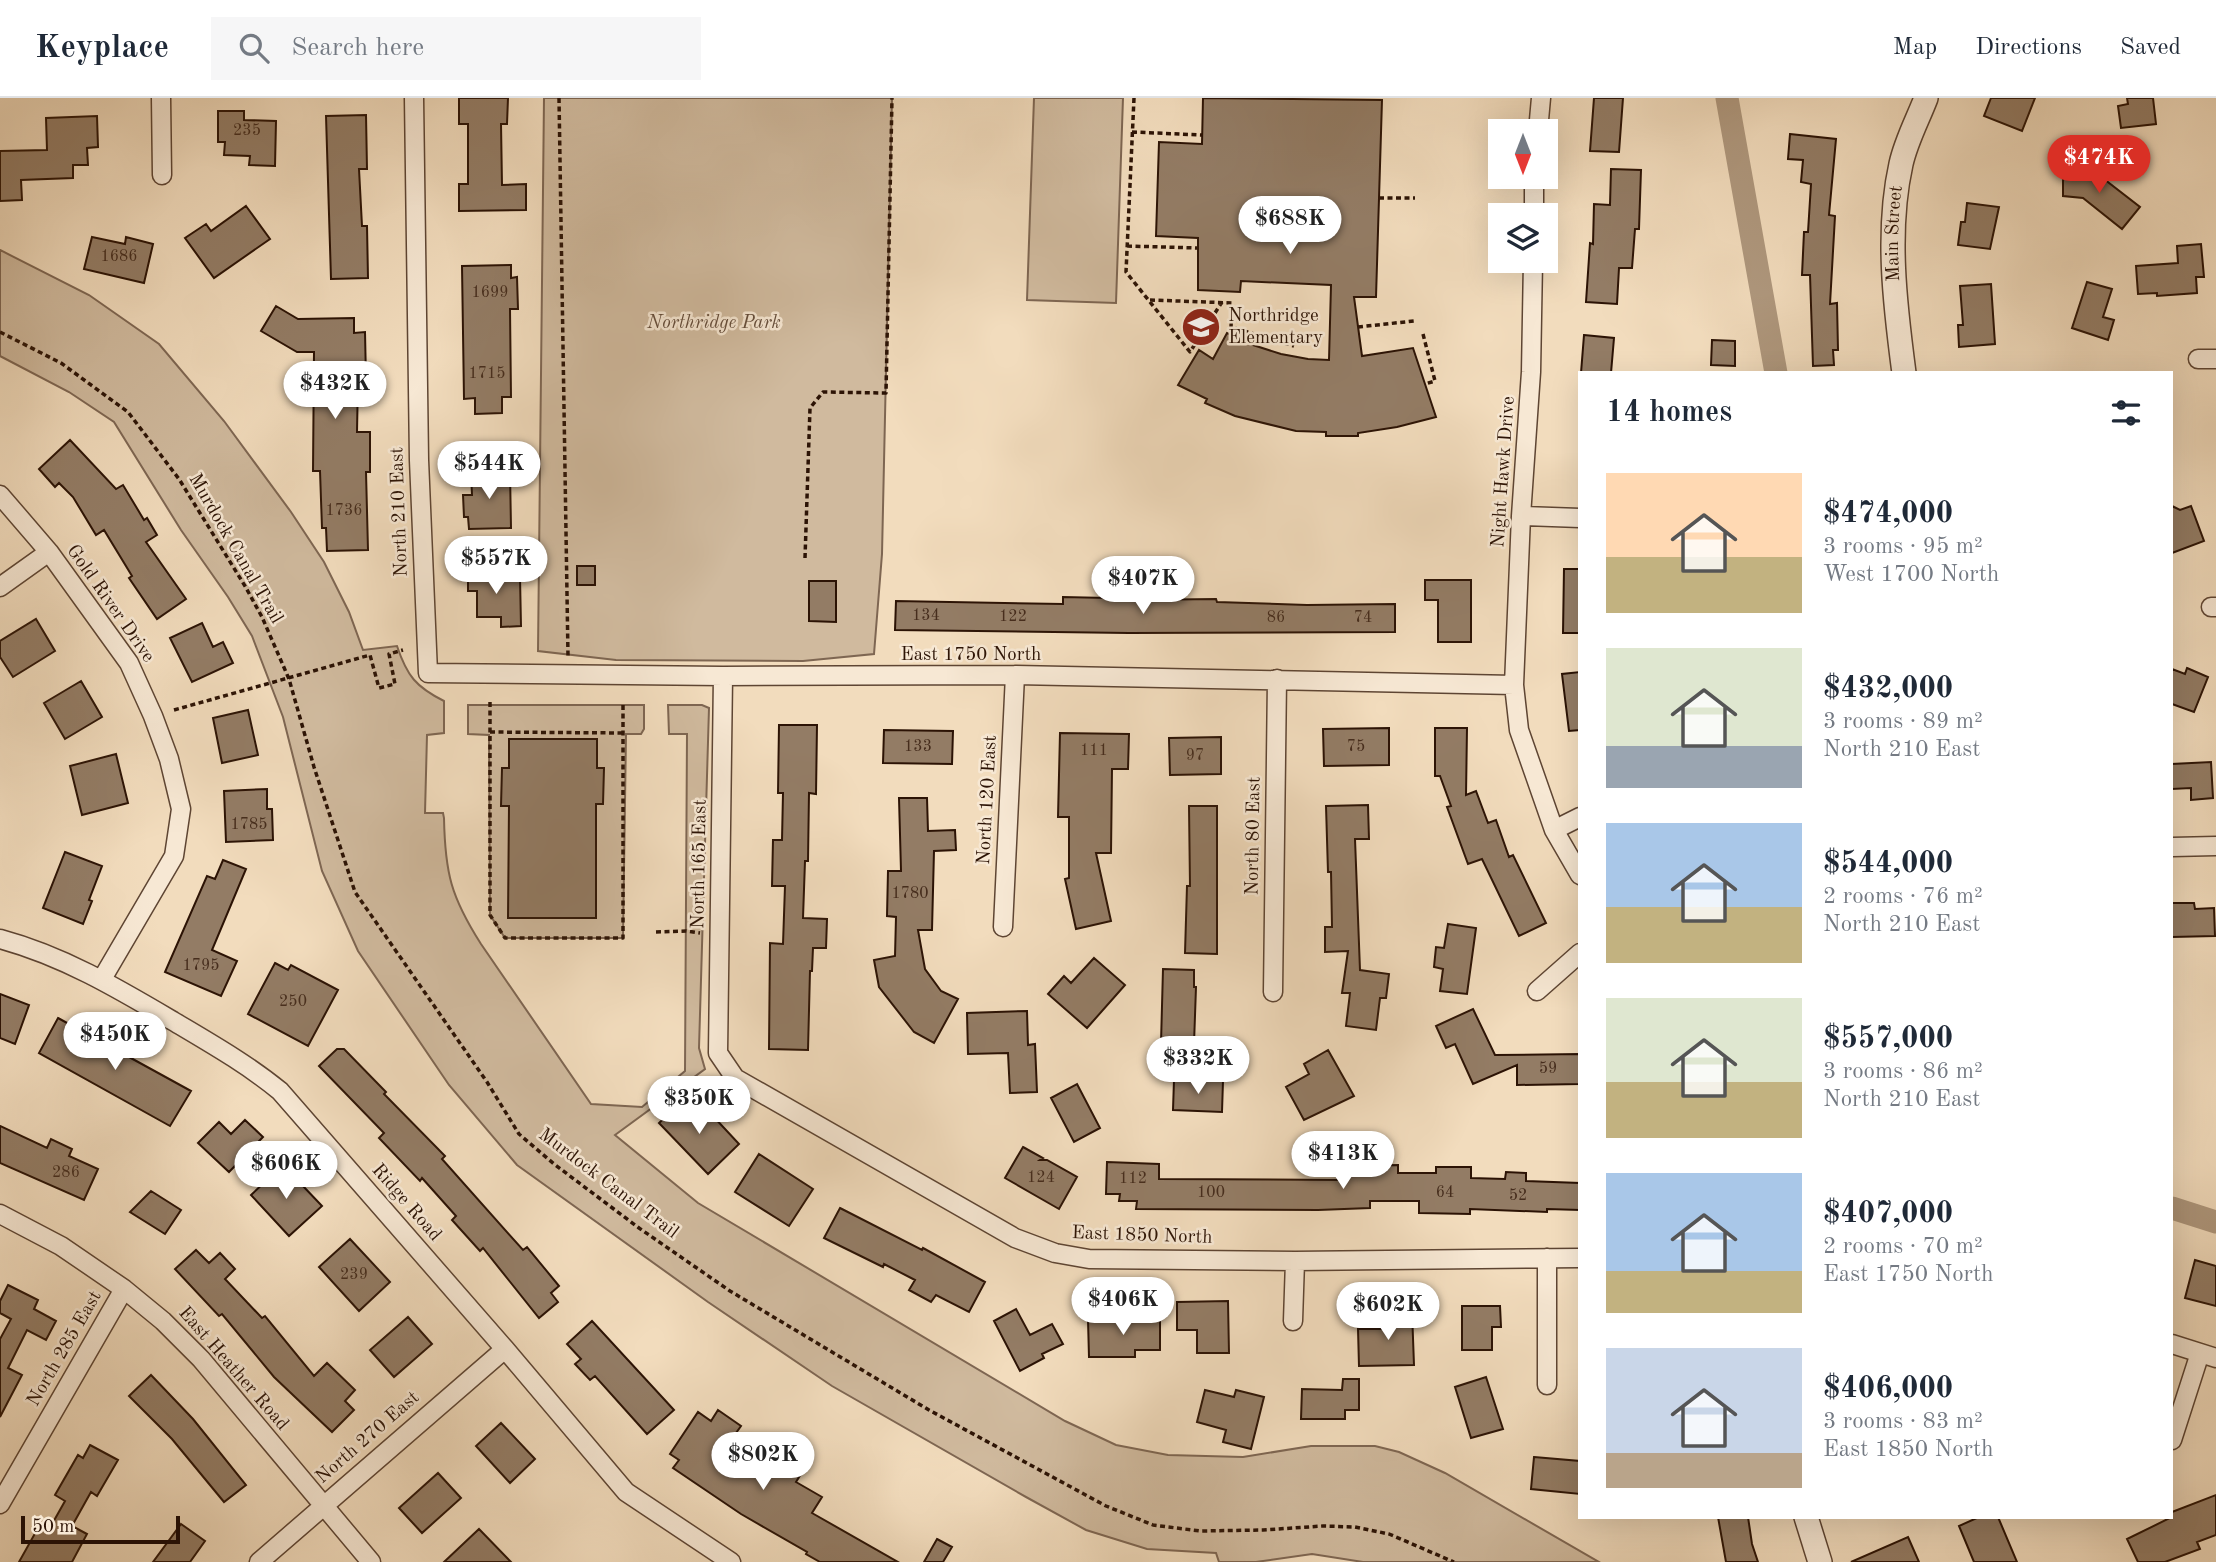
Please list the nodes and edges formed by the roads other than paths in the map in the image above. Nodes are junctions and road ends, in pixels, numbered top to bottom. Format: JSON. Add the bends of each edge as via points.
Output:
{"nodes":[{"id":1,"x":161,"y":98,"type":"edge"},
{"id":2,"x":414,"y":98,"type":"edge"},
{"id":3,"x":1541,"y":98,"type":"edge"},
{"id":4,"x":1926,"y":98,"type":"edge"},
{"id":5,"x":1539,"y":119,"type":"edge"},
{"id":6,"x":162,"y":175,"type":"dead end"},
{"id":7,"x":1533,"y":273,"type":"edge"},
{"id":8,"x":2198,"y":359,"type":"dead end"},
{"id":9,"x":2216,"y":359,"type":"edge"},
{"id":10,"x":1904,"y":371,"type":"edge"},
{"id":11,"x":0,"y":495,"type":"edge"},
{"id":12,"x":1521,"y":516,"type":"junction"},
{"id":13,"x":1578,"y":518,"type":"edge"},
{"id":14,"x":49,"y":552,"type":"junction"},
{"id":15,"x":0,"y":587,"type":"edge"},
{"id":16,"x":428,"y":673,"type":"joint"},
{"id":17,"x":723,"y":676,"type":"junction"},
{"id":18,"x":1015,"y":676,"type":"junction"},
{"id":19,"x":1277,"y":679,"type":"junction"},
{"id":20,"x":1514,"y":685,"type":"junction"},
{"id":21,"x":1578,"y":818,"type":"edge"},
{"id":22,"x":1554,"y":830,"type":"junction"},
{"id":23,"x":2216,"y":846,"type":"edge"},
{"id":24,"x":2173,"y":847,"type":"edge"},
{"id":25,"x":1578,"y":872,"type":"edge"},
{"id":26,"x":1003,"y":927,"type":"dead end"},
{"id":27,"x":0,"y":939,"type":"edge"},
{"id":28,"x":1578,"y":955,"type":"edge"},
{"id":29,"x":102,"y":979,"type":"junction"},
{"id":30,"x":1537,"y":990,"type":"dead end"},
{"id":31,"x":1273,"y":992,"type":"dead end"},
{"id":32,"x":718,"y":1053,"type":"joint"},
{"id":33,"x":0,"y":1214,"type":"edge"},
{"id":34,"x":1547,"y":1258,"type":"junction"},
{"id":35,"x":1578,"y":1258,"type":"edge"},
{"id":36,"x":1295,"y":1261,"type":"junction"},
{"id":37,"x":124,"y":1289,"type":"junction"},
{"id":38,"x":1293,"y":1321,"type":"dead end"},
{"id":39,"x":2173,"y":1344,"type":"edge"},
{"id":40,"x":506,"y":1349,"type":"junction"},
{"id":41,"x":2208,"y":1356,"type":"edge"},
{"id":42,"x":1547,"y":1385,"type":"dead end"},
{"id":43,"x":2173,"y":1438,"type":"edge"},
{"id":44,"x":2,"y":1498,"type":"edge"},
{"id":45,"x":322,"y":1505,"type":"junction"},
{"id":46,"x":1806,"y":1519,"type":"edge"},
{"id":47,"x":259,"y":1562,"type":"edge"},
{"id":48,"x":371,"y":1562,"type":"edge"},
{"id":49,"x":731,"y":1562,"type":"edge"},
{"id":50,"x":1820,"y":1562,"type":"edge"}],
"edges":[{"from":1,"to":6,"type":"street"},
{"from":2,"to":16,"type":"street","name":"North 210 East","via":[[419,460]]},
{"from":3,"to":5,"type":"street"},
{"from":4,"to":10,"type":"street","name":"Main Street","via":[[1901,163],[1896,201],[1893,257]]},
{"from":7,"to":12,"type":"street","name":"Night Hawk Drive"},
{"from":8,"to":9,"type":"street"},
{"from":11,"to":14,"type":"street","name":"Gold River Drive"},
{"from":12,"to":13,"type":"street"},
{"from":12,"to":20,"type":"street","name":"Night Hawk Drive"},
{"from":14,"to":15,"type":"street"},
{"from":14,"to":29,"type":"street","name":"Gold River Drive","via":[[129,663],[169,759],[181,809],[174,856]]},
{"from":16,"to":17,"type":"street","name":"East 1750 North"},
{"from":17,"to":18,"type":"street","name":"East 1750 North"},
{"from":17,"to":32,"type":"street","name":"North 165 East"},
{"from":18,"to":19,"type":"street","name":"East 1750 North"},
{"from":18,"to":26,"type":"street","name":"North 120 East"},
{"from":19,"to":20,"type":"street","name":"East 1750 North"},
{"from":19,"to":31,"type":"street","name":"North 80 East"},
{"from":20,"to":22,"type":"street","name":"Night Hawk Drive","via":[[1520,730]]},
{"from":21,"to":22,"type":"street"},
{"from":22,"to":25,"type":"street","name":"Night Hawk Drive"},
{"from":23,"to":24,"type":"street"},
{"from":27,"to":29,"type":"street","name":"Ridge Road","via":[[35,948]]},
{"from":28,"to":30,"type":"street"},
{"from":29,"to":40,"type":"street","name":"Ridge Road","via":[[250,1067],[280,1091]]},
{"from":32,"to":36,"type":"street","name":"East 1850 North","via":[[735,1078],[1015,1238],[1055,1253],[1089,1259]]},
{"from":33,"to":37,"type":"street","name":"East Heather Road"},
{"from":34,"to":35,"type":"street","name":"East 1850 North"},
{"from":34,"to":36,"type":"street","name":"East 1850 North"},
{"from":34,"to":42,"type":"street"},
{"from":36,"to":38,"type":"street"},
{"from":37,"to":44,"type":"street","name":"North 285 East"},
{"from":37,"to":45,"type":"street","name":"East Heather Road","via":[[201,1359]]},
{"from":39,"to":41,"type":"street"},
{"from":40,"to":45,"type":"street","name":"North 270 East"},
{"from":40,"to":49,"type":"street","name":"Ridge Road","via":[[626,1492]]},
{"from":41,"to":43,"type":"street"},
{"from":45,"to":47,"type":"street","name":"North 270 East"},
{"from":45,"to":48,"type":"street","name":"East Heather Road"},
{"from":46,"to":50,"type":"street"}]}
